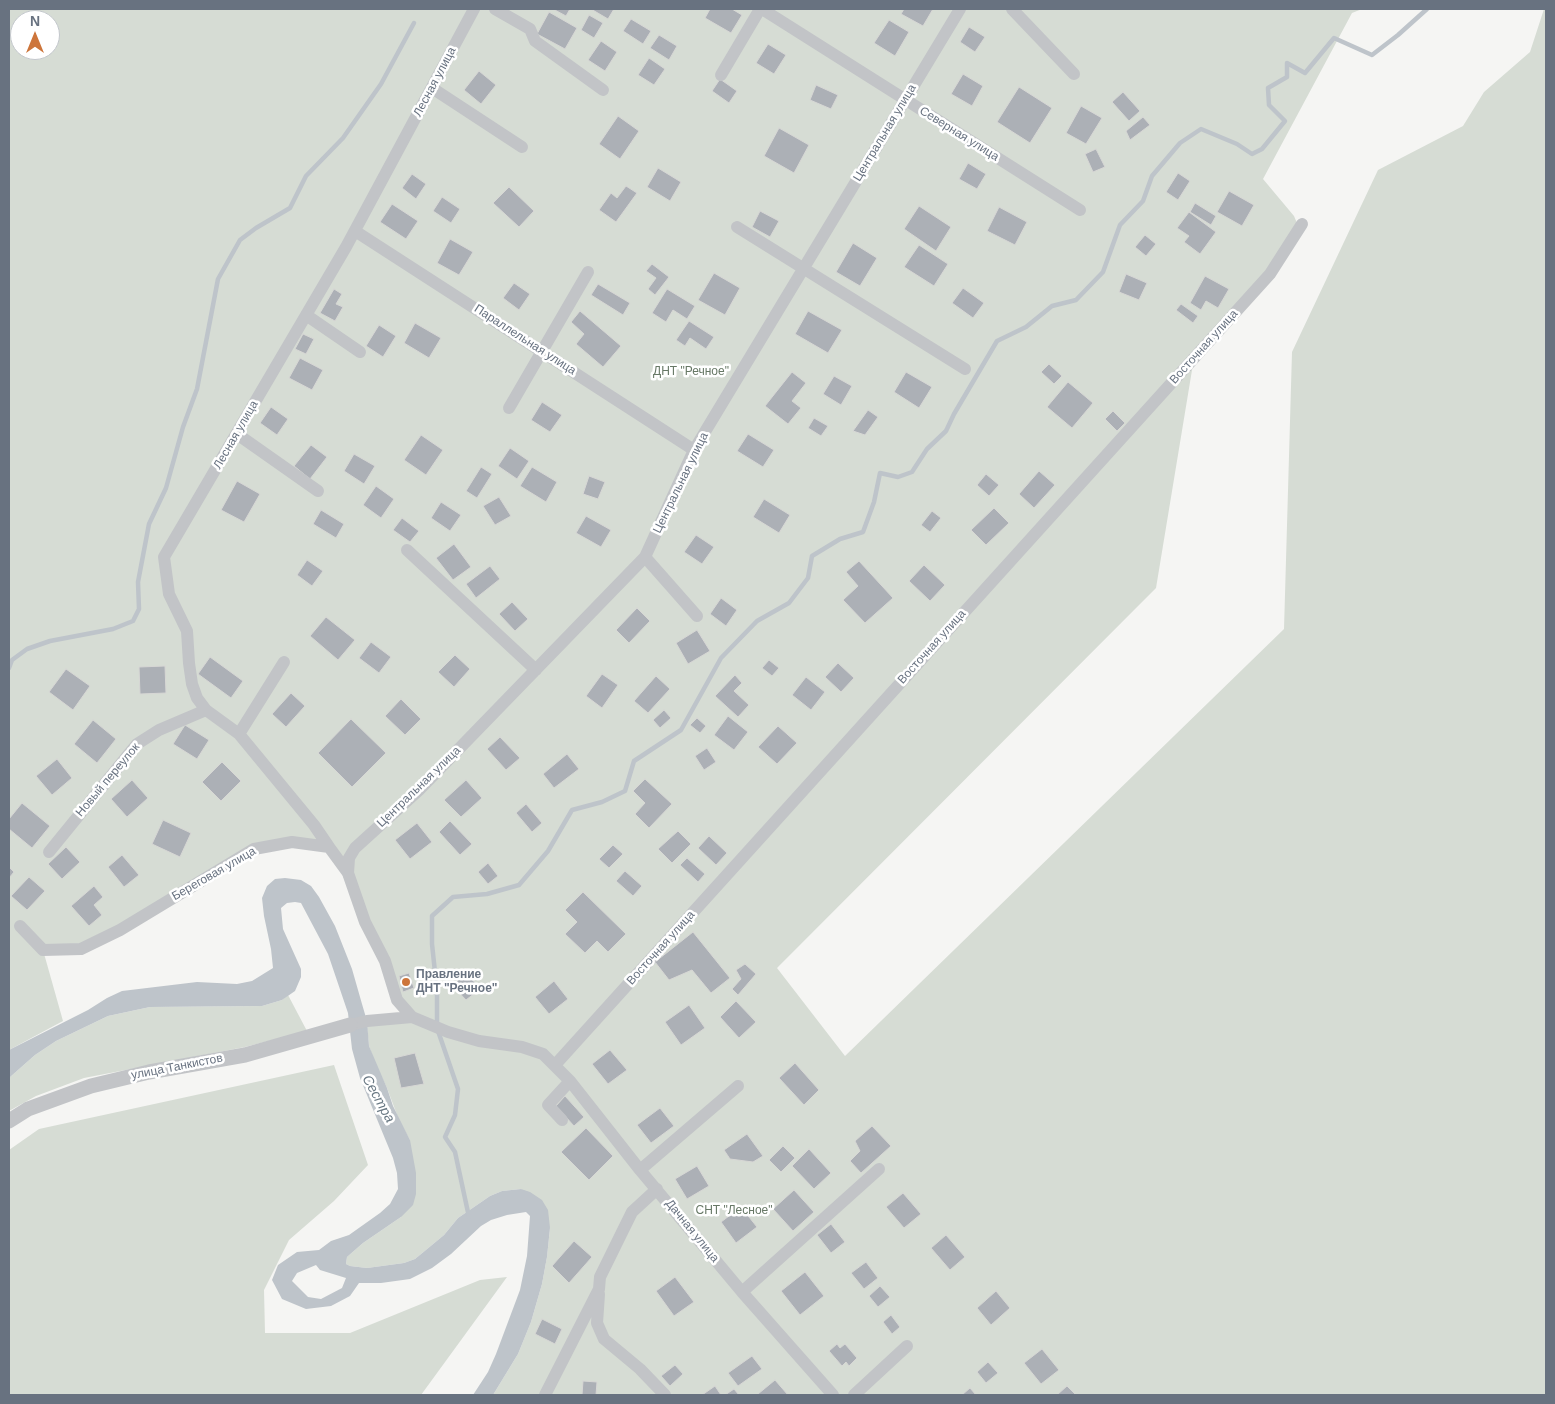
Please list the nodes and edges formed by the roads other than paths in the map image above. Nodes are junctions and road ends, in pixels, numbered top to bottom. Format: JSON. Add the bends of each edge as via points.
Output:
{"nodes":[{"id":1,"x":474,"y":9,"type":"edge"},
{"id":2,"x":495,"y":9,"type":"edge"},
{"id":3,"x":761,"y":9,"type":"edge"},
{"id":4,"x":960,"y":9,"type":"edge"},
{"id":5,"x":1012,"y":9,"type":"edge"},
{"id":6,"x":1074,"y":74,"type":"dead end"},
{"id":7,"x":721,"y":75,"type":"dead end"},
{"id":8,"x":432,"y":88,"type":"junction"},
{"id":9,"x":603,"y":90,"type":"dead end"},
{"id":10,"x":905,"y":101,"type":"junction"},
{"id":11,"x":522,"y":147,"type":"dead end"},
{"id":12,"x":1080,"y":210,"type":"dead end"},
{"id":13,"x":1302,"y":224,"type":"dead end"},
{"id":14,"x":737,"y":227,"type":"dead end"},
{"id":15,"x":355,"y":231,"type":"junction"},
{"id":16,"x":803,"y":270,"type":"junction"},
{"id":17,"x":588,"y":272,"type":"dead end"},
{"id":18,"x":306,"y":315,"type":"junction"},
{"id":19,"x":541,"y":351,"type":"junction"},
{"id":20,"x":360,"y":352,"type":"dead end"},
{"id":21,"x":965,"y":369,"type":"dead end"},
{"id":22,"x":509,"y":408,"type":"dead end"},
{"id":23,"x":237,"y":434,"type":"junction"},
{"id":24,"x":694,"y":450,"type":"junction"},
{"id":25,"x":318,"y":491,"type":"dead end"},
{"id":26,"x":407,"y":550,"type":"dead end"},
{"id":27,"x":645,"y":558,"type":"junction"},
{"id":28,"x":697,"y":616,"type":"dead end"},
{"id":29,"x":284,"y":662,"type":"dead end"},
{"id":30,"x":536,"y":670,"type":"junction"},
{"id":31,"x":206,"y":710,"type":"junction"},
{"id":32,"x":239,"y":734,"type":"junction"},
{"id":33,"x":329,"y":847,"type":"junction"},
{"id":34,"x":49,"y":852,"type":"dead end"},
{"id":35,"x":348,"y":872,"type":"junction"},
{"id":36,"x":20,"y":926,"type":"dead end"},
{"id":37,"x":412,"y":1017,"type":"junction"},
{"id":38,"x":350,"y":1025,"type":"joint"},
{"id":39,"x":555,"y":1065,"type":"junction"},
{"id":40,"x":570,"y":1081,"type":"junction"},
{"id":41,"x":738,"y":1086,"type":"dead end"},
{"id":42,"x":562,"y":1120,"type":"dead end"},
{"id":43,"x":9,"y":1121,"type":"edge"},
{"id":44,"x":879,"y":1169,"type":"dead end"},
{"id":45,"x":640,"y":1170,"type":"junction"},
{"id":46,"x":657,"y":1189,"type":"junction"},
{"id":47,"x":599,"y":1289,"type":"junction"},
{"id":48,"x":742,"y":1292,"type":"junction"},
{"id":49,"x":907,"y":1346,"type":"dead end"},
{"id":50,"x":545,"y":1395,"type":"edge"},
{"id":51,"x":665,"y":1395,"type":"edge"},
{"id":52,"x":833,"y":1395,"type":"edge"},
{"id":53,"x":854,"y":1395,"type":"edge"}],
"edges":[{"from":1,"to":8,"type":"street","name":"Лесная улица"},
{"from":2,"to":9,"type":"street","via":[[530,29],[535,41]]},
{"from":3,"to":7,"type":"street"},
{"from":3,"to":10,"type":"street","name":"Северная улица"},
{"from":4,"to":10,"type":"street","name":"Центральная улица"},
{"from":5,"to":6,"type":"street"},
{"from":8,"to":11,"type":"street"},
{"from":8,"to":15,"type":"street","name":"Лесная улица"},
{"from":10,"to":12,"type":"street","name":"Северная улица"},
{"from":10,"to":16,"type":"street","name":"Центральная улица"},
{"from":13,"to":39,"type":"street","name":"Восточная улица","via":[[1270,274]]},
{"from":14,"to":16,"type":"street"},
{"from":15,"to":18,"type":"street","name":"Лесная улица"},
{"from":15,"to":19,"type":"street","name":"Параллельная улица"},
{"from":16,"to":21,"type":"street"},
{"from":16,"to":24,"type":"street","name":"Центральная улица"},
{"from":17,"to":19,"type":"street"},
{"from":18,"to":20,"type":"street"},
{"from":18,"to":23,"type":"street","name":"Лесная улица"},
{"from":19,"to":22,"type":"street"},
{"from":19,"to":24,"type":"street","name":"Параллельная улица"},
{"from":23,"to":25,"type":"street"},
{"from":23,"to":31,"type":"street","name":"Лесная улица","via":[[164,558],[169,594],[187,631],[192,684]]},
{"from":24,"to":27,"type":"street","name":"Центральная улица"},
{"from":26,"to":30,"type":"street"},
{"from":27,"to":28,"type":"street"},
{"from":27,"to":30,"type":"street","name":"Центральная улица"},
{"from":29,"to":32,"type":"street"},
{"from":30,"to":35,"type":"street","name":"Центральная улица","via":[[419,790],[355,848],[349,858]]},
{"from":31,"to":32,"type":"street","name":"Лесная улица"},
{"from":31,"to":34,"type":"street","name":"Новый переулок","via":[[159,730],[137,744]]},
{"from":32,"to":33,"type":"street","name":"Лесная улица"},
{"from":33,"to":35,"type":"street"},
{"from":33,"to":36,"type":"street","name":"Береговая улица","via":[[292,842],[254,849],[81,950],[43,950]]},
{"from":35,"to":37,"type":"street","via":[[365,922],[386,961],[397,1000]]},
{"from":37,"to":38,"type":"street"},
{"from":37,"to":39,"type":"street","name":"Дачная улица","via":[[480,1041],[544,1054]]},
{"from":38,"to":43,"type":"street","name":"улица Танкистов","via":[[245,1055],[91,1086],[28,1109]]},
{"from":39,"to":40,"type":"street","name":"Дачная улица"},
{"from":40,"to":42,"type":"street","via":[[548,1105]]},
{"from":40,"to":45,"type":"street","name":"Дачная улица"},
{"from":41,"to":45,"type":"street"},
{"from":44,"to":48,"type":"street"},
{"from":45,"to":46,"type":"street","name":"Дачная улица"},
{"from":46,"to":47,"type":"street","via":[[632,1212],[600,1277]]},
{"from":46,"to":48,"type":"street","name":"Дачная улица"},
{"from":47,"to":50,"type":"street"},
{"from":47,"to":51,"type":"street","via":[[597,1323],[604,1339]]},
{"from":48,"to":52,"type":"street","name":"Дачная улица"},
{"from":49,"to":53,"type":"street"}]}
